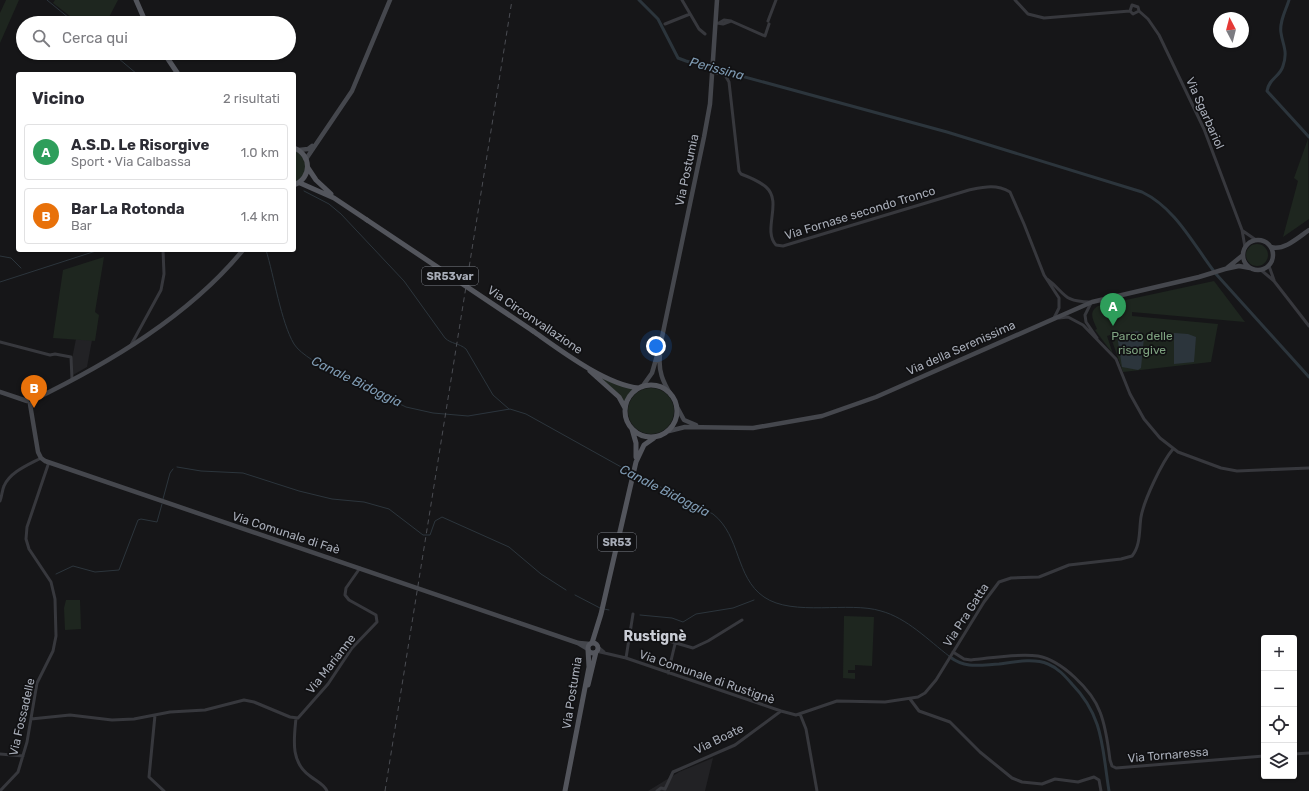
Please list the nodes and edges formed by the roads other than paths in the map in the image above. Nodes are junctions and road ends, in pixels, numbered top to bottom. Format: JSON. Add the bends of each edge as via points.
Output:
{"nodes":[{"id":1,"x":136,"y":0,"type":"edge"},
{"id":2,"x":390,"y":0,"type":"edge"},
{"id":3,"x":682,"y":0,"type":"edge"},
{"id":4,"x":717,"y":0,"type":"edge"},
{"id":5,"x":776,"y":0,"type":"edge"},
{"id":6,"x":1015,"y":0,"type":"edge"},
{"id":7,"x":1136,"y":0,"type":"edge"},
{"id":8,"x":1135,"y":5,"type":"junction"},
{"id":9,"x":1130,"y":11,"type":"junction"},
{"id":10,"x":1139,"y":11,"type":"junction"},
{"id":11,"x":690,"y":14,"type":"junction"},
{"id":12,"x":143,"y":16,"type":"edge"},
{"id":13,"x":718,"y":23,"type":"junction"},
{"id":14,"x":665,"y":24,"type":"dead end"},
{"id":15,"x":704,"y":34,"type":"dead end"},
{"id":16,"x":169,"y":60,"type":"edge"},
{"id":17,"x":177,"y":72,"type":"edge"},
{"id":18,"x":712,"y":72,"type":"junction"},
{"id":19,"x":315,"y":144,"type":"junction"},
{"id":20,"x":296,"y":149,"type":"edge"},
{"id":21,"x":306,"y":159,"type":"junction"},
{"id":22,"x":308,"y":168,"type":"junction"},
{"id":23,"x":300,"y":183,"type":"junction"},
{"id":24,"x":296,"y":184,"type":"edge"},
{"id":25,"x":334,"y":198,"type":"junction"},
{"id":26,"x":1242,"y":230,"type":"junction"},
{"id":27,"x":1309,"y":230,"type":"edge"},
{"id":28,"x":1256,"y":240,"type":"junction"},
{"id":29,"x":1245,"y":247,"type":"junction"},
{"id":30,"x":1271,"y":247,"type":"junction"},
{"id":31,"x":1282,"y":247,"type":"junction"},
{"id":32,"x":163,"y":252,"type":"edge"},
{"id":33,"x":241,"y":252,"type":"edge"},
{"id":34,"x":1243,"y":255,"type":"junction"},
{"id":35,"x":1273,"y":259,"type":"junction"},
{"id":36,"x":1269,"y":266,"type":"junction"},
{"id":37,"x":1250,"y":268,"type":"junction"},
{"id":38,"x":1225,"y":269,"type":"junction"},
{"id":39,"x":1261,"y":270,"type":"junction"},
{"id":40,"x":1047,"y":278,"type":"junction"},
{"id":41,"x":1274,"y":281,"type":"junction"},
{"id":42,"x":1092,"y":302,"type":"junction"},
{"id":43,"x":1054,"y":318,"type":"junction"},
{"id":44,"x":1309,"y":326,"type":"edge"},
{"id":45,"x":1097,"y":340,"type":"junction"},
{"id":46,"x":0,"y":342,"type":"edge"},
{"id":47,"x":661,"y":342,"type":"junction"},
{"id":48,"x":131,"y":345,"type":"junction"},
{"id":49,"x":585,"y":366,"type":"junction"},
{"id":50,"x":72,"y":379,"type":"junction"},
{"id":51,"x":641,"y":387,"type":"junction"},
{"id":52,"x":0,"y":392,"type":"edge"},
{"id":53,"x":672,"y":395,"type":"junction"},
{"id":54,"x":30,"y":402,"type":"junction"},
{"id":55,"x":677,"y":407,"type":"junction"},
{"id":56,"x":625,"y":410,"type":"junction"},
{"id":57,"x":702,"y":427,"type":"junction"},
{"id":58,"x":631,"y":428,"type":"junction"},
{"id":59,"x":669,"y":431,"type":"junction"},
{"id":60,"x":654,"y":438,"type":"junction"},
{"id":61,"x":1173,"y":449,"type":"junction"},
{"id":62,"x":41,"y":458,"type":"junction"},
{"id":63,"x":49,"y":462,"type":"junction"},
{"id":64,"x":636,"y":462,"type":"junction"},
{"id":65,"x":1309,"y":468,"type":"edge"},
{"id":66,"x":0,"y":501,"type":"edge"},
{"id":67,"x":360,"y":568,"type":"junction"},
{"id":68,"x":633,"y":614,"type":"dead end"},
{"id":69,"x":742,"y":620,"type":"dead end"},
{"id":70,"x":630,"y":634,"type":"junction"},
{"id":71,"x":675,"y":644,"type":"junction"},
{"id":72,"x":593,"y":647,"type":"junction"},
{"id":73,"x":952,"y":653,"type":"junction"},
{"id":74,"x":626,"y":658,"type":"junction"},
{"id":75,"x":668,"y":673,"type":"junction"},
{"id":76,"x":910,"y":699,"type":"junction"},
{"id":77,"x":781,"y":711,"type":"junction"},
{"id":78,"x":155,"y":714,"type":"junction"},
{"id":79,"x":800,"y":714,"type":"junction"},
{"id":80,"x":30,"y":718,"type":"junction"},
{"id":81,"x":296,"y":718,"type":"junction"},
{"id":82,"x":1309,"y":753,"type":"edge"},
{"id":83,"x":0,"y":754,"type":"edge"},
{"id":84,"x":1297,"y":754,"type":"edge"},
{"id":85,"x":23,"y":756,"type":"junction"},
{"id":86,"x":1261,"y":756,"type":"edge"},
{"id":87,"x":665,"y":789,"type":"edge"},
{"id":88,"x":0,"y":791,"type":"edge"},
{"id":89,"x":164,"y":791,"type":"edge"},
{"id":90,"x":327,"y":791,"type":"edge"},
{"id":91,"x":564,"y":791,"type":"edge"},
{"id":92,"x":657,"y":791,"type":"edge"},
{"id":93,"x":817,"y":791,"type":"edge"},
{"id":94,"x":1101,"y":791,"type":"edge"}],
"edges":[{"from":1,"to":12,"type":"main road"},
{"from":2,"to":19,"type":"main road","via":[[354,86]]},
{"from":3,"to":11,"type":"street"},
{"from":4,"to":13,"type":"main road","name":"Via Postumia"},
{"from":5,"to":13,"type":"street","via":[[766,36],[724,20]]},
{"from":6,"to":9,"type":"street","via":[[1028,14],[1044,18]]},
{"from":7,"to":8,"type":"street"},
{"from":8,"to":9,"type":"street","via":[[1131,6]]},
{"from":8,"to":10,"type":"street","name":"Via Sgarbariol"},
{"from":9,"to":10,"type":"street","via":[[1135,14]]},
{"from":10,"to":26,"type":"street","name":"Via Sgarbariol","via":[[1156,29],[1204,129]]},
{"from":11,"to":14,"type":"street"},
{"from":11,"to":15,"type":"street"},
{"from":13,"to":18,"type":"main road","name":"Via Postumia"},
{"from":16,"to":17,"type":"main road"},
{"from":18,"to":40,"type":"street","name":"Via Fornase secondo Tronco","via":[[725,75],[729,82],[739,170],[741,174],[766,187],[772,196],[771,232],[776,246],[969,190],[996,186],[1010,192]]},
{"from":18,"to":47,"type":"main road","name":"Via Postumia","via":[[704,137]]},
{"from":19,"to":20,"type":"main road","via":[[308,149]]},
{"from":19,"to":21,"type":"main road"},
{"from":20,"to":21,"type":"main road","number":"SR53var"},
{"from":21,"to":22,"type":"main road","number":"SR53var"},
{"from":22,"to":23,"type":"main road"},
{"from":22,"to":25,"type":"main road","name":"Via Circonvallazione","number":"SR53var"},
{"from":23,"to":24,"type":"main road"},
{"from":23,"to":25,"type":"main road","name":"Via Circonvallazione","number":"SR53var"},
{"from":25,"to":49,"type":"main road","name":"Via Circonvallazione","number":"SR53var","bridge":true},
{"from":26,"to":28,"type":"street"},
{"from":26,"to":29,"type":"street","name":"Via Sgarbariol"},
{"from":27,"to":31,"type":"main road"},
{"from":28,"to":29,"type":"main road"},
{"from":28,"to":30,"type":"main road"},
{"from":29,"to":34,"type":"main road"},
{"from":30,"to":31,"type":"main road"},
{"from":30,"to":35,"type":"main road"},
{"from":31,"to":35,"type":"main road"},
{"from":32,"to":48,"type":"street","via":[[164,274],[161,290]]},
{"from":33,"to":48,"type":"main road","via":[[191,303]]},
{"from":34,"to":37,"type":"main road"},
{"from":34,"to":38,"type":"main road","name":"Via della Serenissima"},
{"from":35,"to":36,"type":"main road"},
{"from":36,"to":39,"type":"main road"},
{"from":36,"to":41,"type":"street"},
{"from":37,"to":38,"type":"main road","name":"Via della Serenissima","via":[[1239,266]]},
{"from":37,"to":39,"type":"main road"},
{"from":38,"to":42,"type":"main road","name":"Via della Serenissima"},
{"from":39,"to":41,"type":"street"},
{"from":40,"to":42,"type":"street","name":"Via Fornase secondo Tronco","via":[[1066,297],[1078,302]]},
{"from":40,"to":43,"type":"street","name":"Via Fornase secondo Tronco","via":[[1060,301]]},
{"from":41,"to":44,"type":"street"},
{"from":42,"to":43,"type":"main road","name":"Via della Serenissima"},
{"from":42,"to":45,"type":"street","via":[[1085,316]]},
{"from":43,"to":45,"type":"street","via":[[1068,317],[1074,320]]},
{"from":43,"to":57,"type":"main road","name":"Via della Serenissima","via":[[838,412],[753,428]]},
{"from":45,"to":61,"type":"street","via":[[1116,358],[1130,394],[1144,419]]},
{"from":46,"to":50,"type":"street","via":[[50,355],[71,357]]},
{"from":47,"to":51,"type":"main road","name":"Via Postumia","via":[[652,373]]},
{"from":47,"to":53,"type":"main road","name":"Via Postumia","via":[[660,374]]},
{"from":48,"to":50,"type":"main road"},
{"from":49,"to":51,"type":"main road","name":"Via Circonvallazione","number":"SR53var","via":[[619,383]]},
{"from":49,"to":56,"type":"main road","name":"Via Circonvallazione","number":"SR53var","via":[[619,396]]},
{"from":50,"to":54,"type":"main road"},
{"from":51,"to":53,"type":"main road","via":[[659,386]]},
{"from":51,"to":56,"type":"main road","via":[[629,398]]},
{"from":52,"to":54,"type":"main road"},
{"from":53,"to":55,"type":"main road"},
{"from":54,"to":62,"type":"main road"},
{"from":55,"to":57,"type":"main road","via":[[686,422]]},
{"from":55,"to":59,"type":"main road","via":[[676,421]]},
{"from":56,"to":58,"type":"main road","number":"SR53"},
{"from":57,"to":59,"type":"main road","name":"Via della Serenissima","via":[[682,427]]},
{"from":58,"to":60,"type":"main road","via":[[645,437]]},
{"from":58,"to":64,"type":"main road","name":"Via Postumia","number":"SR53","via":[[636,443]]},
{"from":59,"to":60,"type":"main road","number":"SR53"},
{"from":60,"to":64,"type":"main road","name":"Via Postumia","number":"SR53","via":[[644,445]]},
{"from":61,"to":65,"type":"street","via":[[1233,471]]},
{"from":61,"to":73,"type":"street","name":"Via Pra Gatta","via":[[1167,456],[1145,503],[1137,547],[1132,556],[1069,566],[1039,577],[1005,579],[994,588]]},
{"from":62,"to":63,"type":"main road","name":"Via Comunale di Faè"},
{"from":62,"to":66,"type":"street","via":[[15,472],[8,479]]},
{"from":63,"to":67,"type":"main road","name":"Via Comunale di Faè"},
{"from":63,"to":80,"type":"street","name":"Via Fossadelle","via":[[27,527],[26,539],[29,549],[51,582],[55,599],[56,636],[53,651],[37,683]]},
{"from":64,"to":72,"type":"main road","name":"Via Postumia","number":"SR53"},
{"from":67,"to":72,"type":"main road","name":"Via Comunale di Faè"},
{"from":67,"to":81,"type":"street","name":"Via Marianne","via":[[346,588],[345,595],[349,600],[376,615],[377,622],[352,648],[308,708]]},
{"from":68,"to":70,"type":"street"},
{"from":69,"to":71,"type":"street","via":[[696,647]]},
{"from":70,"to":71,"type":"street","via":[[659,638]]},
{"from":70,"to":74,"type":"street"},
{"from":71,"to":75,"type":"street"},
{"from":72,"to":74,"type":"street","name":"Via Comunale di Rustignè"},
{"from":72,"to":91,"type":"main road","name":"Via Postumia","number":"SR53"},
{"from":73,"to":76,"type":"street","name":"Via Pra Gatta","via":[[925,694]]},
{"from":73,"to":86,"type":"street","name":"Via Tornaressa","via":[[971,660],[1027,655],[1049,658],[1060,664],[1090,695],[1100,710],[1110,760],[1116,768]]},
{"from":74,"to":75,"type":"street","name":"Via Comunale di Rustignè"},
{"from":75,"to":77,"type":"street","name":"Via Comunale di Rustignè"},
{"from":76,"to":79,"type":"street","name":"Via Pra Gatta","via":[[876,703],[837,701]]},
{"from":76,"to":94,"type":"street","via":[[919,711],[950,722],[980,752],[1012,778],[1042,784],[1055,779],[1078,782],[1094,777],[1099,780]]},
{"from":77,"to":79,"type":"street","name":"Via Pra Gatta"},
{"from":77,"to":87,"type":"street","name":"Via Boate","via":[[735,744],[678,768],[673,772]]},
{"from":78,"to":80,"type":"street","via":[[123,720],[70,715]]},
{"from":78,"to":81,"type":"street","via":[[205,710],[249,700],[282,715]]},
{"from":78,"to":89,"type":"street","via":[[149,777]]},
{"from":79,"to":93,"type":"street","via":[[806,729]]},
{"from":80,"to":85,"type":"street","name":"Via Fossadelle"},
{"from":81,"to":90,"type":"street","via":[[295,757],[308,775],[323,785]]},
{"from":82,"to":84,"type":"street"},
{"from":83,"to":85,"type":"street"},
{"from":85,"to":88,"type":"street","name":"Via Fossadelle","via":[[18,772]]},
{"from":87,"to":92,"type":"street","via":[[659,788]]}]}
